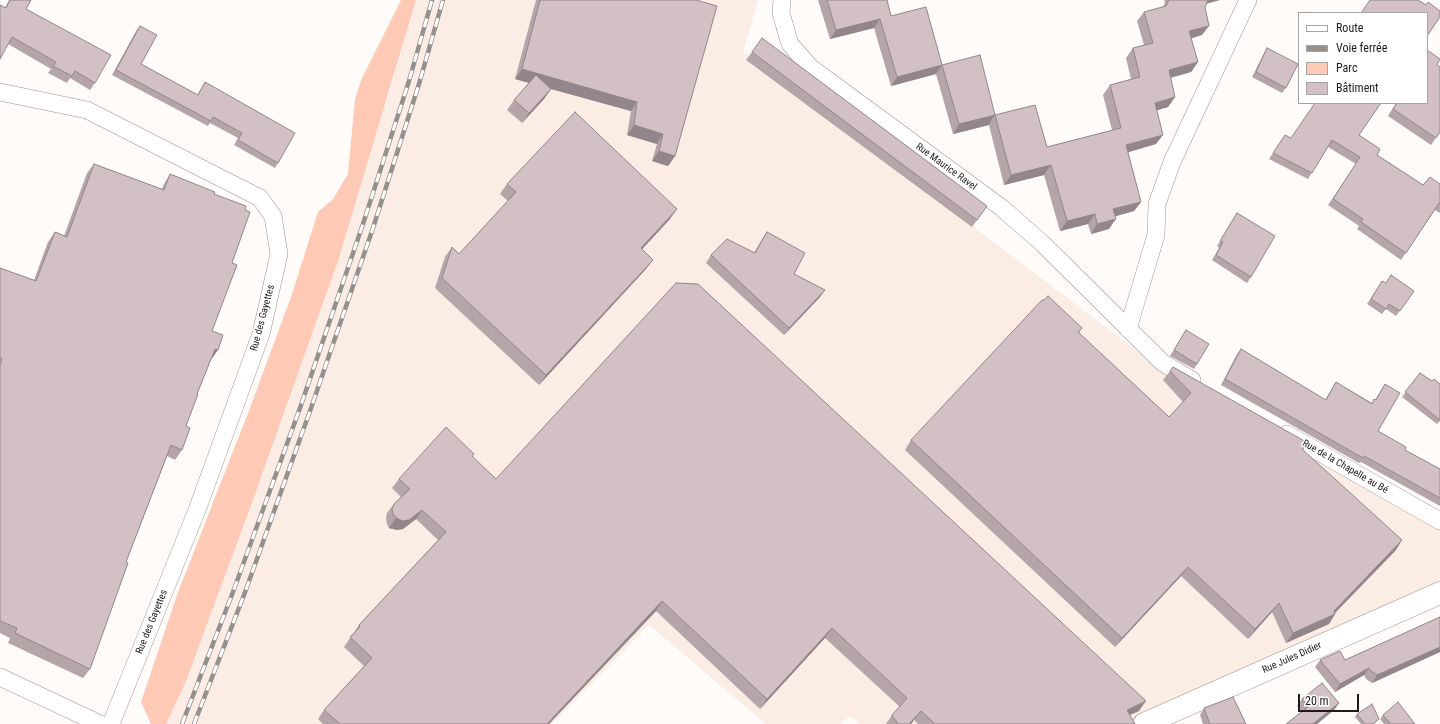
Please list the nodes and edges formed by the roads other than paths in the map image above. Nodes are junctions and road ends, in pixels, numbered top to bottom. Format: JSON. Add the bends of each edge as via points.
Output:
{"nodes":[{"id":1,"x":782,"y":0,"type":"edge"},
{"id":2,"x":1248,"y":0,"type":"edge"},
{"id":3,"x":0,"y":92,"type":"edge"},
{"id":4,"x":1128,"y":329,"type":"junction"},
{"id":5,"x":1203,"y":386,"type":"edge"},
{"id":6,"x":1270,"y":425,"type":"edge"},
{"id":7,"x":1440,"y":521,"type":"edge"},
{"id":8,"x":1440,"y":593,"type":"edge"},
{"id":9,"x":0,"y":677,"type":"edge"},
{"id":10,"x":100,"y":724,"type":"edge"},
{"id":11,"x":111,"y":724,"type":"edge"},
{"id":12,"x":1144,"y":724,"type":"edge"}],
"edges":[{"from":1,"to":4,"type":"street","name":"Rue Maurice Ravel","via":[[781,13],[790,44],[810,68],[1002,208],[1043,244]]},
{"from":2,"to":4,"type":"street","via":[[1172,162],[1157,204],[1156,235]]},
{"from":3,"to":11,"type":"street","name":"Rue des Gayettes","via":[[87,110],[260,198],[273,216],[279,254],[261,334],[197,510]]},
{"from":4,"to":5,"type":"street","name":"Rue Maurice Ravel","via":[[1163,363]]},
{"from":6,"to":7,"type":"street","name":"Rue de la Chapelle au Bé"},
{"from":8,"to":12,"type":"street","name":"Rue Jules Didier"},
{"from":9,"to":10,"type":"street"}]}
